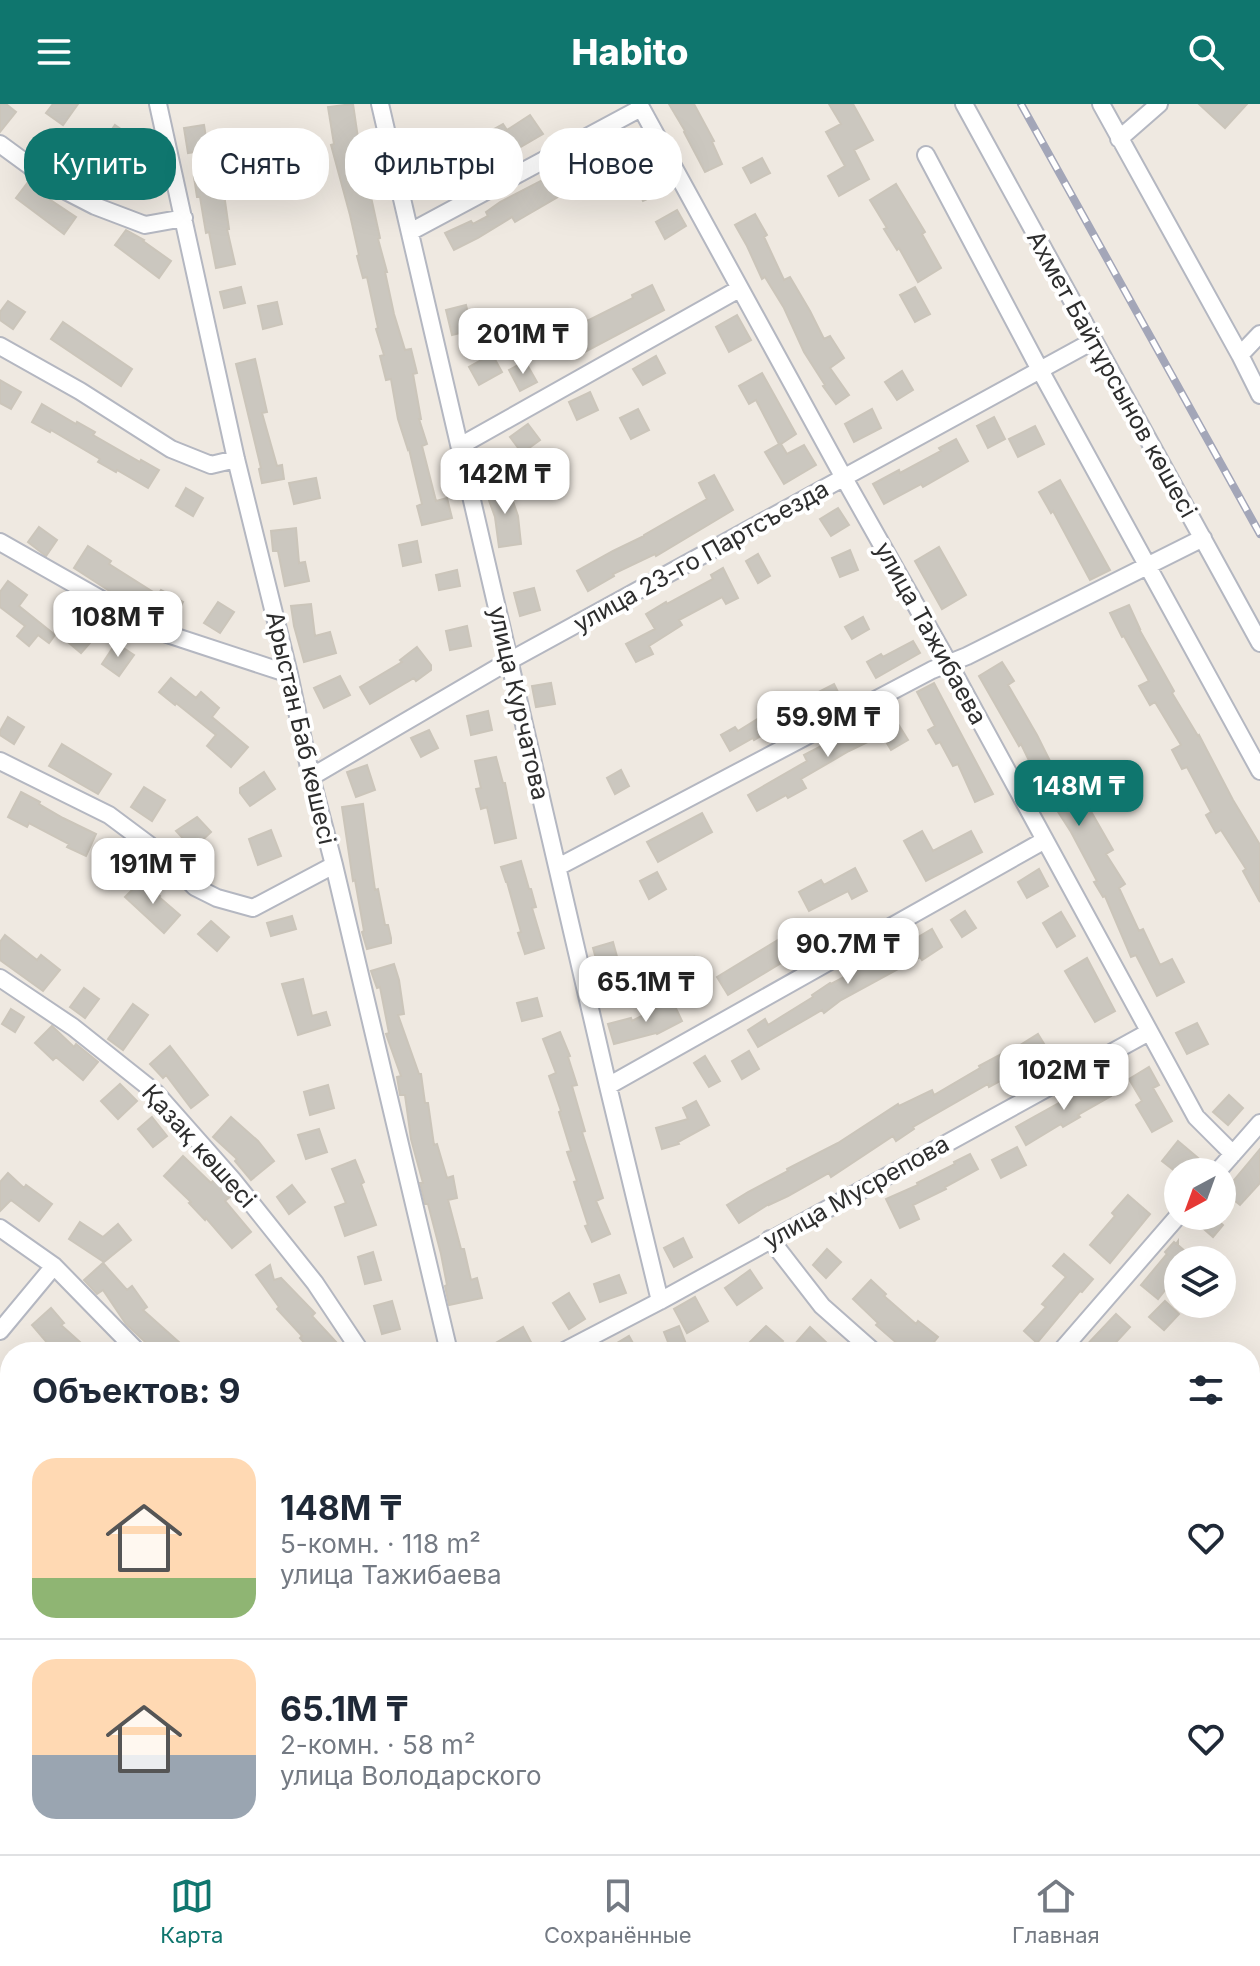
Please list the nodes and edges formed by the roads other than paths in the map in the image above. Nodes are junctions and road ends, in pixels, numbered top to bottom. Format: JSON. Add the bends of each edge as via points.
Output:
{"nodes":[{"id":1,"x":158,"y":104,"type":"edge"},
{"id":2,"x":380,"y":104,"type":"edge"},
{"id":3,"x":964,"y":104,"type":"edge"},
{"id":4,"x":1101,"y":104,"type":"edge"},
{"id":5,"x":1159,"y":104,"type":"edge"},
{"id":6,"x":640,"y":106,"type":"edge"},
{"id":7,"x":1119,"y":139,"type":"junction"},
{"id":8,"x":0,"y":144,"type":"edge"},
{"id":9,"x":926,"y":155,"type":"dead end"},
{"id":10,"x":184,"y":218,"type":"junction"},
{"id":11,"x":410,"y":232,"type":"junction"},
{"id":12,"x":739,"y":289,"type":"junction"},
{"id":13,"x":1260,"y":334,"type":"edge"},
{"id":14,"x":1093,"y":341,"type":"junction"},
{"id":15,"x":0,"y":346,"type":"edge"},
{"id":16,"x":1240,"y":355,"type":"junction"},
{"id":17,"x":1040,"y":370,"type":"junction"},
{"id":18,"x":1260,"y":395,"type":"edge"},
{"id":19,"x":460,"y":446,"type":"junction"},
{"id":20,"x":236,"y":459,"type":"junction"},
{"id":21,"x":844,"y":478,"type":"junction"},
{"id":22,"x":1203,"y":538,"type":"junction"},
{"id":23,"x":0,"y":542,"type":"edge"},
{"id":24,"x":1148,"y":566,"type":"junction"},
{"id":25,"x":1260,"y":643,"type":"edge"},
{"id":26,"x":509,"y":661,"type":"junction"},
{"id":27,"x":949,"y":664,"type":"junction"},
{"id":28,"x":289,"y":674,"type":"junction"},
{"id":29,"x":0,"y":761,"type":"edge"},
{"id":30,"x":1260,"y":771,"type":"edge"},
{"id":31,"x":311,"y":777,"type":"junction"},
{"id":32,"x":1045,"y":840,"type":"junction"},
{"id":33,"x":334,"y":865,"type":"junction"},
{"id":34,"x":558,"y":867,"type":"junction"},
{"id":35,"x":0,"y":978,"type":"edge"},
{"id":36,"x":1149,"y":1032,"type":"junction"},
{"id":37,"x":608,"y":1086,"type":"junction"},
{"id":38,"x":1260,"y":1123,"type":"edge"},
{"id":39,"x":1233,"y":1154,"type":"junction"},
{"id":40,"x":1229,"y":1158,"type":"edge"},
{"id":41,"x":0,"y":1228,"type":"edge"},
{"id":42,"x":1166,"y":1230,"type":"edge"},
{"id":43,"x":770,"y":1239,"type":"junction"},
{"id":44,"x":54,"y":1266,"type":"junction"},
{"id":45,"x":660,"y":1301,"type":"junction"},
{"id":46,"x":0,"y":1331,"type":"edge"},
{"id":47,"x":128,"y":1342,"type":"edge"},
{"id":48,"x":354,"y":1342,"type":"edge"},
{"id":49,"x":447,"y":1342,"type":"edge"},
{"id":50,"x":581,"y":1342,"type":"edge"},
{"id":51,"x":863,"y":1342,"type":"edge"},
{"id":52,"x":1069,"y":1342,"type":"edge"}],
"edges":[{"from":1,"to":10,"type":"street","name":"Арыстан Баб көшесі"},
{"from":2,"to":11,"type":"street","name":"улица Курчатова"},
{"from":3,"to":14,"type":"street","name":"Ахмет Байтұрсынов көшесі"},
{"from":4,"to":7,"type":"street"},
{"from":5,"to":7,"type":"street"},
{"from":6,"to":11,"type":"street"},
{"from":6,"to":12,"type":"street","name":"улица Тажибаева"},
{"from":7,"to":16,"type":"street"},
{"from":8,"to":10,"type":"street","via":[[60,188],[95,206],[145,225]]},
{"from":9,"to":17,"type":"street"},
{"from":10,"to":20,"type":"street","name":"Арыстан Баб көшесі"},
{"from":11,"to":19,"type":"street","name":"улица Курчатова"},
{"from":12,"to":19,"type":"street"},
{"from":12,"to":21,"type":"street","name":"улица Тажибаева"},
{"from":13,"to":16,"type":"street"},
{"from":14,"to":17,"type":"street","name":"улица 23-го Партсъезда"},
{"from":14,"to":22,"type":"street","name":"Ахмет Байтұрсынов көшесі"},
{"from":15,"to":20,"type":"street","via":[[171,449],[211,465]]},
{"from":16,"to":18,"type":"street"},
{"from":17,"to":21,"type":"street","name":"улица 23-го Партсъезда"},
{"from":17,"to":24,"type":"street"},
{"from":19,"to":26,"type":"street","name":"улица Курчатова"},
{"from":20,"to":28,"type":"street","name":"Арыстан Баб көшесі"},
{"from":21,"to":26,"type":"street","name":"улица 23-го Партсъезда"},
{"from":21,"to":27,"type":"street","name":"улица Тажибаева"},
{"from":22,"to":24,"type":"street"},
{"from":22,"to":25,"type":"street","name":"Ахмет Байтұрсынов көшесі"},
{"from":23,"to":28,"type":"street","via":[[155,630]]},
{"from":24,"to":27,"type":"street"},
{"from":24,"to":30,"type":"street"},
{"from":26,"to":31,"type":"street","name":"улица 23-го Партсъезда"},
{"from":26,"to":34,"type":"street","name":"улица Курчатова"},
{"from":27,"to":32,"type":"street","name":"улица Тажибаева"},
{"from":27,"to":34,"type":"street"},
{"from":28,"to":31,"type":"street","name":"Арыстан Баб көшесі"},
{"from":29,"to":33,"type":"street","via":[[109,815],[195,887],[217,898],[253,908]]},
{"from":31,"to":33,"type":"street","name":"Арыстан Баб көшесі"},
{"from":32,"to":36,"type":"street","name":"улица Тажибаева"},
{"from":32,"to":37,"type":"street"},
{"from":33,"to":49,"type":"street","name":"Арыстан Баб көшесі"},
{"from":34,"to":37,"type":"street","name":"улица Курчатова"},
{"from":35,"to":48,"type":"street","name":"Қазақ көшесі","via":[[156,1093],[315,1283]]},
{"from":36,"to":39,"type":"street","name":"улица Тажибаева","via":[[1196,1117]]},
{"from":36,"to":43,"type":"street","name":"улица Мусрепова"},
{"from":37,"to":45,"type":"street","name":"улица Курчатова"},
{"from":38,"to":39,"type":"street"},
{"from":39,"to":40,"type":"street"},
{"from":41,"to":44,"type":"street"},
{"from":42,"to":52,"type":"street"},
{"from":43,"to":45,"type":"street","name":"улица Мусрепова"},
{"from":43,"to":51,"type":"street","via":[[822,1306]]},
{"from":44,"to":46,"type":"street"},
{"from":44,"to":47,"type":"street"},
{"from":45,"to":50,"type":"street","name":"улица Мусрепова"}]}
